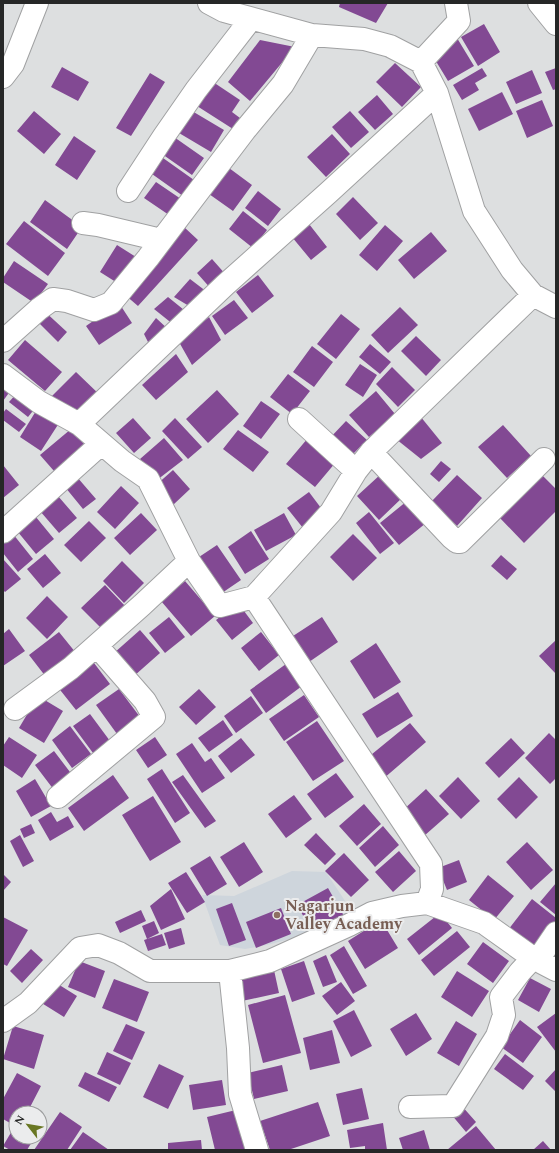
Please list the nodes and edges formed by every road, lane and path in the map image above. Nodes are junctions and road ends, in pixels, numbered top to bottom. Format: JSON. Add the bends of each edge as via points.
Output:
{"nodes":[{"id":1,"x":36,"y":3,"type":"edge"},
{"id":2,"x":208,"y":3,"type":"edge"},
{"id":3,"x":456,"y":3,"type":"edge"},
{"id":4,"x":539,"y":3,"type":"edge"},
{"id":5,"x":251,"y":19,"type":"junction"},
{"id":6,"x":556,"y":24,"type":"edge"},
{"id":7,"x":312,"y":35,"type":"junction"},
{"id":8,"x":421,"y":62,"type":"junction"},
{"id":9,"x":3,"y":77,"type":"edge"},
{"id":10,"x":437,"y":93,"type":"junction"},
{"id":11,"x":128,"y":191,"type":"dead end"},
{"id":12,"x":83,"y":223,"type":"dead end"},
{"id":13,"x":161,"y":240,"type":"junction"},
{"id":14,"x":533,"y":295,"type":"junction"},
{"id":15,"x":556,"y":307,"type":"edge"},
{"id":16,"x":3,"y":341,"type":"edge"},
{"id":17,"x":3,"y":375,"type":"edge"},
{"id":18,"x":299,"y":419,"type":"dead end"},
{"id":19,"x":79,"y":424,"type":"junction"},
{"id":20,"x":101,"y":444,"type":"junction"},
{"id":21,"x":371,"y":452,"type":"junction"},
{"id":22,"x":544,"y":459,"type":"dead end"},
{"id":23,"x":356,"y":471,"type":"junction"},
{"id":24,"x":3,"y":532,"type":"edge"},
{"id":25,"x":189,"y":561,"type":"junction"},
{"id":26,"x":254,"y":597,"type":"junction"},
{"id":27,"x":97,"y":646,"type":"junction"},
{"id":28,"x":15,"y":709,"type":"dead end"},
{"id":29,"x":58,"y":797,"type":"dead end"},
{"id":30,"x":427,"y":903,"type":"junction"},
{"id":31,"x":556,"y":933,"type":"edge"},
{"id":32,"x":542,"y":963,"type":"edge"},
{"id":33,"x":230,"y":971,"type":"junction"},
{"id":34,"x":3,"y":1021,"type":"edge"},
{"id":35,"x":410,"y":1106,"type":"dead end"},
{"id":36,"x":257,"y":1150,"type":"edge"}],
"edges":[{"from":1,"to":9,"type":"street","via":[[13,64]]},
{"from":2,"to":5,"type":"street"},
{"from":3,"to":8,"type":"street","via":[[459,21]]},
{"from":4,"to":6,"type":"street"},
{"from":5,"to":7,"type":"street"},
{"from":5,"to":11,"type":"street","via":[[191,97]]},
{"from":7,"to":8,"type":"street","via":[[364,39],[390,46]]},
{"from":7,"to":13,"type":"street","via":[[282,84]]},
{"from":8,"to":10,"type":"street"},
{"from":10,"to":14,"type":"street","via":[[474,210],[512,270]]},
{"from":10,"to":19,"type":"street","via":[[225,285]]},
{"from":12,"to":13,"type":"street"},
{"from":13,"to":16,"type":"street","via":[[111,303],[94,310],[67,301],[53,300]]},
{"from":14,"to":15,"type":"street"},
{"from":14,"to":21,"type":"street"},
{"from":17,"to":19,"type":"street","via":[[39,402]]},
{"from":18,"to":23,"type":"street"},
{"from":19,"to":20,"type":"street"},
{"from":20,"to":24,"type":"street"},
{"from":20,"to":25,"type":"street","via":[[148,479]]},
{"from":21,"to":22,"type":"street","via":[[457,542],[460,542]]},
{"from":21,"to":23,"type":"street"},
{"from":23,"to":26,"type":"street","via":[[331,512]]},
{"from":25,"to":26,"type":"street","via":[[220,606]]},
{"from":25,"to":27,"type":"street"},
{"from":26,"to":30,"type":"street","via":[[431,864],[432,889]]},
{"from":27,"to":28,"type":"street"},
{"from":27,"to":29,"type":"street","via":[[145,701],[154,717]]},
{"from":30,"to":32,"type":"street","via":[[484,923]]},
{"from":30,"to":33,"type":"street","via":[[372,913],[270,961]]},
{"from":31,"to":32,"type":"street"},
{"from":32,"to":35,"type":"street","via":[[520,972],[501,997],[504,1015],[497,1036],[453,1106]]},
{"from":33,"to":34,"type":"street","via":[[150,971],[119,952],[98,945],[80,948],[28,1003]]},
{"from":33,"to":36,"type":"street","via":[[240,1094]]}]}
